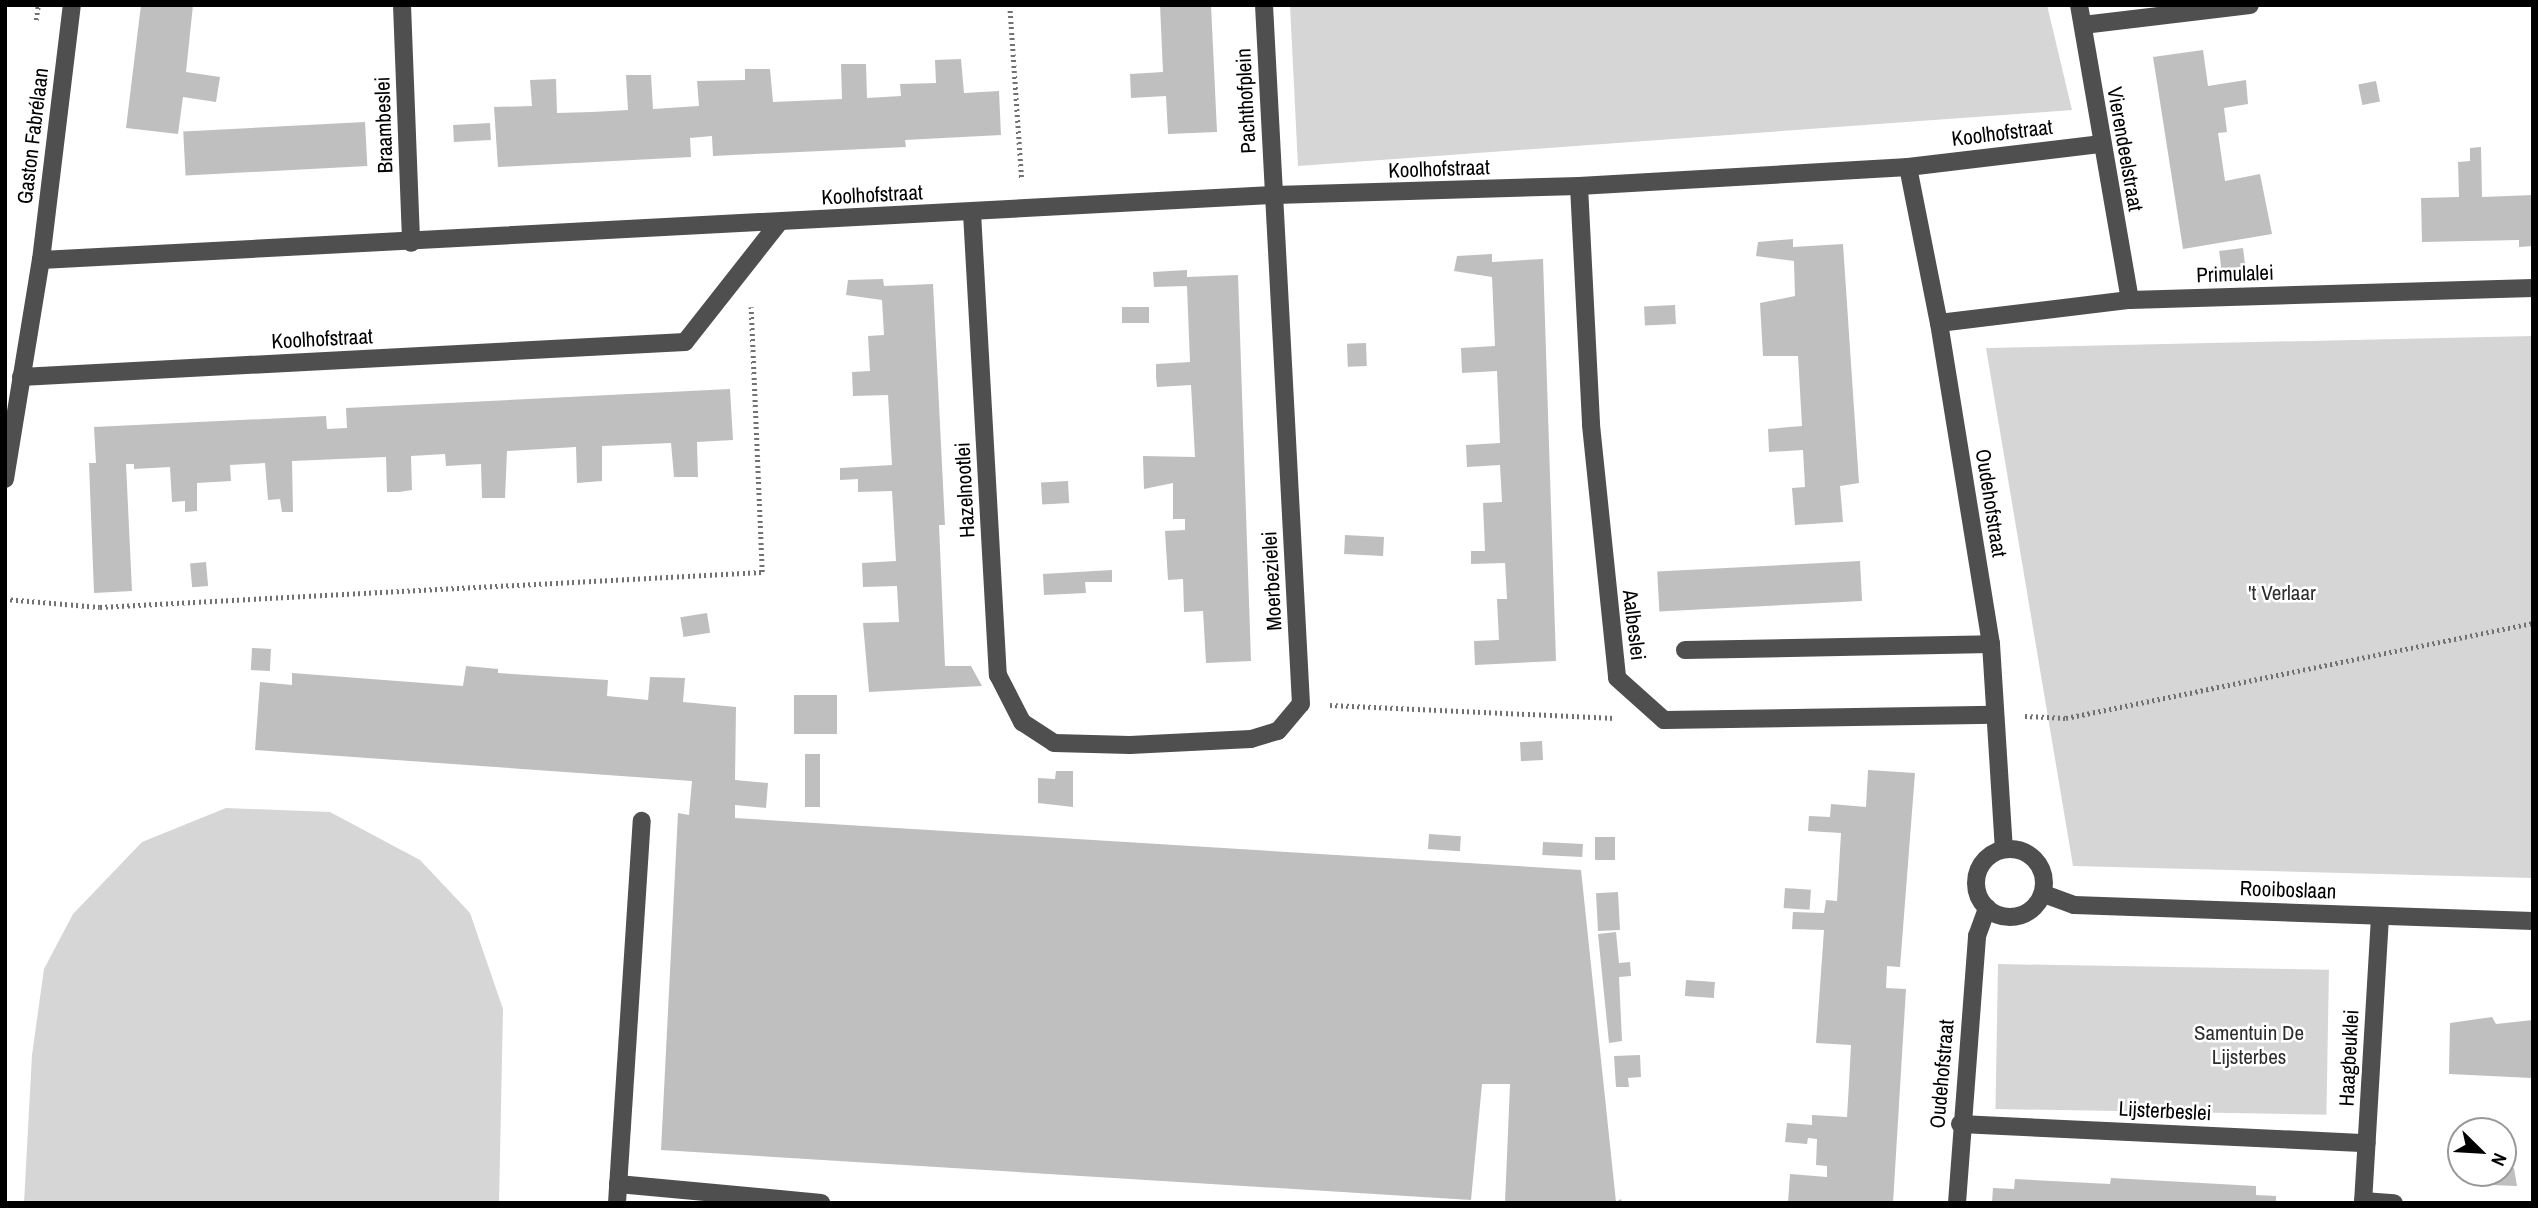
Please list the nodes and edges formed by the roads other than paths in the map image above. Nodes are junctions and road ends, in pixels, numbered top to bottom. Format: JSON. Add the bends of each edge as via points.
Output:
{"nodes":[{"id":1,"x":72,"y":5,"type":"edge"},
{"id":2,"x":402,"y":5,"type":"edge"},
{"id":3,"x":1264,"y":5,"type":"edge"},
{"id":4,"x":2079,"y":5,"type":"edge"},
{"id":5,"x":2250,"y":5,"type":"edge"},
{"id":6,"x":2083,"y":25,"type":"junction"},
{"id":7,"x":2100,"y":144,"type":"junction"},
{"id":8,"x":1908,"y":167,"type":"junction"},
{"id":9,"x":1579,"y":186,"type":"junction"},
{"id":10,"x":1275,"y":195,"type":"junction"},
{"id":11,"x":972,"y":213,"type":"junction"},
{"id":12,"x":778,"y":223,"type":"junction"},
{"id":13,"x":411,"y":243,"type":"junction"},
{"id":14,"x":41,"y":260,"type":"junction"},
{"id":15,"x":2533,"y":288,"type":"edge"},
{"id":16,"x":2130,"y":300,"type":"junction"},
{"id":17,"x":1939,"y":323,"type":"junction"},
{"id":18,"x":21,"y":377,"type":"junction"},
{"id":19,"x":5,"y":479,"type":"edge"},
{"id":20,"x":1991,"y":644,"type":"junction"},
{"id":21,"x":1685,"y":650,"type":"dead end"},
{"id":22,"x":1994,"y":715,"type":"junction"},
{"id":23,"x":1054,"y":743,"type":"joint"},
{"id":24,"x":642,"y":821,"type":"dead end"},
{"id":25,"x":2004,"y":849,"type":"junction"},
{"id":26,"x":2044,"y":894,"type":"junction"},
{"id":27,"x":1987,"y":908,"type":"junction"},
{"id":28,"x":2380,"y":916,"type":"junction"},
{"id":29,"x":2533,"y":921,"type":"edge"},
{"id":30,"x":1960,"y":1124,"type":"junction"},
{"id":31,"x":2367,"y":1143,"type":"junction"},
{"id":32,"x":618,"y":1184,"type":"junction"},
{"id":33,"x":2363,"y":1202,"type":"edge"},
{"id":34,"x":617,"y":1203,"type":"edge"},
{"id":35,"x":821,"y":1203,"type":"edge"},
{"id":36,"x":1957,"y":1203,"type":"edge"},
{"id":37,"x":2394,"y":1203,"type":"edge"}],
"edges":[{"from":1,"to":14,"type":"street","name":"Gaston Fabrélaan"},
{"from":2,"to":13,"type":"street","name":"Braambeslei"},
{"from":3,"to":10,"type":"street","name":"Pachthofplein"},
{"from":4,"to":6,"type":"street","name":"Vierendeelstraat"},
{"from":5,"to":6,"type":"street"},
{"from":6,"to":7,"type":"street","name":"Vierendeelstraat"},
{"from":7,"to":8,"type":"street","name":"Koolhofstraat"},
{"from":7,"to":16,"type":"street","name":"Vierendeelstraat"},
{"from":8,"to":9,"type":"street","name":"Koolhofstraat"},
{"from":8,"to":17,"type":"street","name":"Oudehofstraat"},
{"from":9,"to":10,"type":"street","name":"Koolhofstraat"},
{"from":9,"to":22,"type":"street","name":"Aalbeslei","via":[[1596,489],[1617,678],[1664,720]]},
{"from":10,"to":11,"type":"street","name":"Koolhofstraat"},
{"from":10,"to":23,"type":"street","name":"Moerbezielei","via":[[1301,704],[1278,731],[1251,739],[1130,745]]},
{"from":11,"to":12,"type":"street","name":"Koolhofstraat"},
{"from":11,"to":23,"type":"street","name":"Hazelnootlei","via":[[998,675],[1022,722]]},
{"from":12,"to":13,"type":"street","name":"Koolhofstraat"},
{"from":12,"to":18,"type":"street","name":"Koolhofstraat","via":[[685,342]]},
{"from":13,"to":14,"type":"street","name":"Koolhofstraat"},
{"from":14,"to":18,"type":"street","name":"Gaston Fabrélaan"},
{"from":15,"to":16,"type":"street","name":"Primulalei"},
{"from":16,"to":17,"type":"street","name":"Primulalei"},
{"from":17,"to":20,"type":"street","name":"Oudehofstraat"},
{"from":18,"to":19,"type":"street","name":"Gaston Fabrélaan"},
{"from":20,"to":21,"type":"street"},
{"from":20,"to":22,"type":"street","name":"Oudehofstraat"},
{"from":22,"to":25,"type":"street","name":"Oudehofstraat"},
{"from":24,"to":32,"type":"street"},
{"from":25,"to":26,"type":"street","via":[[2027,853],[2036,860],[2043,870]]},
{"from":25,"to":27,"type":"street","via":[[1979,868],[1976,890]]},
{"from":26,"to":27,"type":"street","via":[[2038,904],[2019,916],[2008,918]]},
{"from":26,"to":28,"type":"street","name":"Rooiboslaan","via":[[2074,905]]},
{"from":27,"to":30,"type":"street","name":"Oudehofstraat","via":[[1977,936]]},
{"from":28,"to":29,"type":"street","name":"Rooiboslaan"},
{"from":28,"to":31,"type":"street","name":"Haagbeuklei"},
{"from":30,"to":31,"type":"street","name":"Lijsterbeslei"},
{"from":30,"to":36,"type":"street","name":"Oudehofstraat"},
{"from":31,"to":33,"type":"street","name":"Haagbeuklei"},
{"from":32,"to":34,"type":"street"},
{"from":32,"to":35,"type":"street"},
{"from":33,"to":37,"type":"street"}]}
